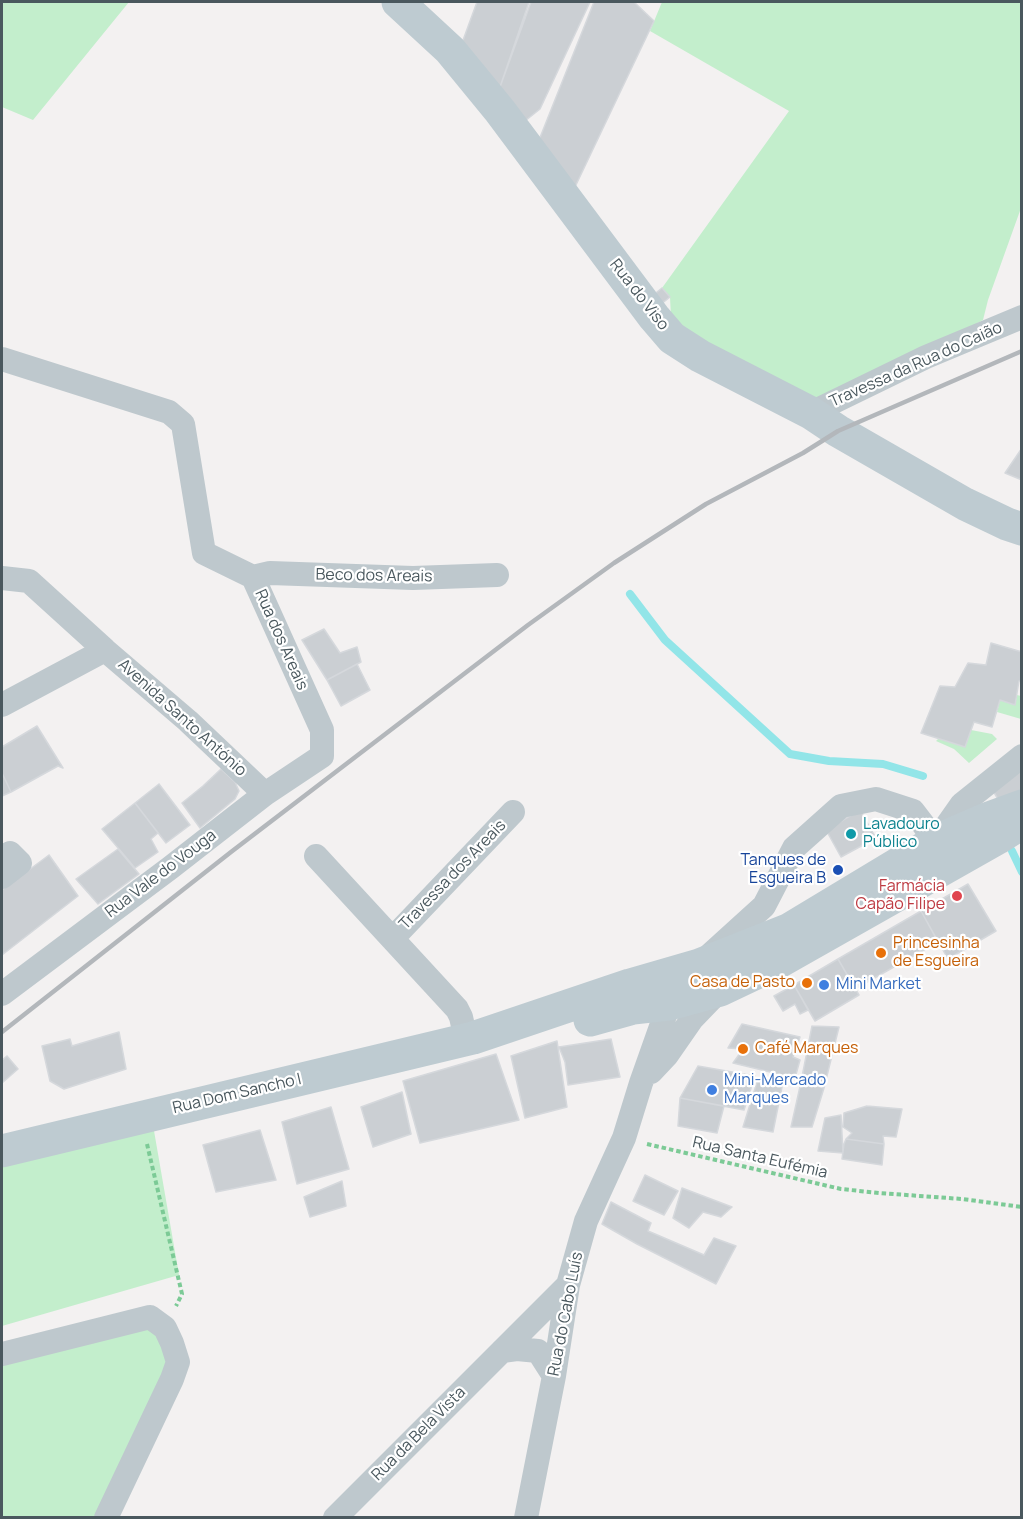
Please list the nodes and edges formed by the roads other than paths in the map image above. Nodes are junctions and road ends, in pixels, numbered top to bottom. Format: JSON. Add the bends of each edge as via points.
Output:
{"nodes":[{"id":1,"x":398,"y":2,"type":"edge"},
{"id":2,"x":1022,"y":317,"type":"edge"},
{"id":3,"x":2,"y":359,"type":"edge"},
{"id":4,"x":811,"y":413,"type":"junction"},
{"id":5,"x":1022,"y":529,"type":"edge"},
{"id":6,"x":496,"y":575,"type":"dead end"},
{"id":7,"x":253,"y":577,"type":"junction"},
{"id":8,"x":2,"y":578,"type":"edge"},
{"id":9,"x":105,"y":650,"type":"junction"},
{"id":10,"x":2,"y":705,"type":"edge"},
{"id":11,"x":322,"y":756,"type":"joint"},
{"id":12,"x":1022,"y":756,"type":"edge"},
{"id":13,"x":265,"y":794,"type":"junction"},
{"id":14,"x":1022,"y":806,"type":"edge"},
{"id":15,"x":513,"y":812,"type":"dead end"},
{"id":16,"x":1022,"y":823,"type":"edge"},
{"id":17,"x":936,"y":841,"type":"junction"},
{"id":18,"x":10,"y":853,"type":"dead end"},
{"id":19,"x":316,"y":856,"type":"dead end"},
{"id":20,"x":2,"y":877,"type":"edge"},
{"id":21,"x":790,"y":928,"type":"junction"},
{"id":22,"x":393,"y":938,"type":"junction"},
{"id":23,"x":699,"y":965,"type":"junction"},
{"id":24,"x":720,"y":990,"type":"junction"},
{"id":25,"x":2,"y":994,"type":"edge"},
{"id":26,"x":632,"y":997,"type":"junction"},
{"id":27,"x":669,"y":1004,"type":"junction"},
{"id":28,"x":469,"y":1039,"type":"junction"},
{"id":29,"x":662,"y":1047,"type":"junction"},
{"id":30,"x":2,"y":1151,"type":"edge"},
{"id":31,"x":568,"y":1285,"type":"junction"},
{"id":32,"x":502,"y":1351,"type":"junction"},
{"id":33,"x":2,"y":1354,"type":"edge"},
{"id":34,"x":554,"y":1376,"type":"junction"},
{"id":35,"x":106,"y":1518,"type":"edge"},
{"id":36,"x":335,"y":1518,"type":"edge"},
{"id":37,"x":526,"y":1518,"type":"edge"}],
"edges":[{"from":1,"to":4,"type":"main road","name":"Rua do Viso","via":[[450,50],[500,111],[672,338]]},
{"from":2,"to":4,"type":"street","name":"Travessa da Rua do Caião","via":[[926,357]]},
{"from":3,"to":7,"type":"street","name":"Rua dos Areais","via":[[169,412],[183,424],[204,553]]},
{"from":4,"to":5,"type":"main road","name":"Rua do Viso","via":[[965,504]]},
{"from":6,"to":7,"type":"street","name":"Beco dos Areais","via":[[413,578],[270,573]]},
{"from":7,"to":11,"type":"street","name":"Rua dos Areais","via":[[322,730]]},
{"from":8,"to":9,"type":"street","via":[[29,581]]},
{"from":9,"to":10,"type":"street","name":"Avenida Santo António"},
{"from":9,"to":13,"type":"street","name":"Avenida Santo António"},
{"from":11,"to":13,"type":"street","name":"Rua Vale do Vouga"},
{"from":12,"to":17,"type":"street","via":[[962,804]]},
{"from":13,"to":25,"type":"street","name":"Rua Vale do Vouga"},
{"from":14,"to":17,"type":"main road","name":"Rua Dom Sancho I"},
{"from":15,"to":22,"type":"street","name":"Travessa dos Areais"},
{"from":16,"to":24,"type":"main road","name":"Rua Dom Sancho I","via":[[779,962]]},
{"from":17,"to":21,"type":"main road","name":"Rua Dom Sancho I"},
{"from":17,"to":23,"type":"street","via":[[913,811],[876,799],[841,806],[794,848],[764,906]]},
{"from":18,"to":20,"type":"street","via":[[20,864]]},
{"from":19,"to":22,"type":"street"},
{"from":21,"to":23,"type":"main road","name":"Rua Dom Sancho I"},
{"from":21,"to":27,"type":"street","name":"Rua Dom Sancho I","via":[[710,972]]},
{"from":22,"to":28,"type":"street","via":[[457,1009]]},
{"from":23,"to":26,"type":"main road","name":"Rua Dom Sancho I"},
{"from":24,"to":27,"type":"main road","name":"Rua Dom Sancho I"},
{"from":24,"to":29,"type":"street","name":"Rua do Cabo Luís"},
{"from":26,"to":27,"type":"main road","name":"Rua Dom Sancho I"},
{"from":26,"to":28,"type":"main road","name":"Rua Dom Sancho I","via":[[549,1030]]},
{"from":26,"to":29,"type":"street"},
{"from":27,"to":29,"type":"street","name":"Rua do Cabo Luís"},
{"from":28,"to":30,"type":"main road","name":"Rua Dom Sancho I"},
{"from":29,"to":31,"type":"street","name":"Rua do Cabo Luís","via":[[641,1083],[624,1138],[586,1221]]},
{"from":31,"to":32,"type":"street","name":"Rua da Bela Vista"},
{"from":31,"to":34,"type":"street","name":"Rua do Cabo Luís"},
{"from":32,"to":34,"type":"street","via":[[538,1351]]},
{"from":32,"to":36,"type":"street","name":"Rua da Bela Vista"},
{"from":33,"to":35,"type":"street","via":[[150,1317],[165,1328],[178,1362]]},
{"from":34,"to":37,"type":"street","name":"Rua do Cabo Luís"}]}
